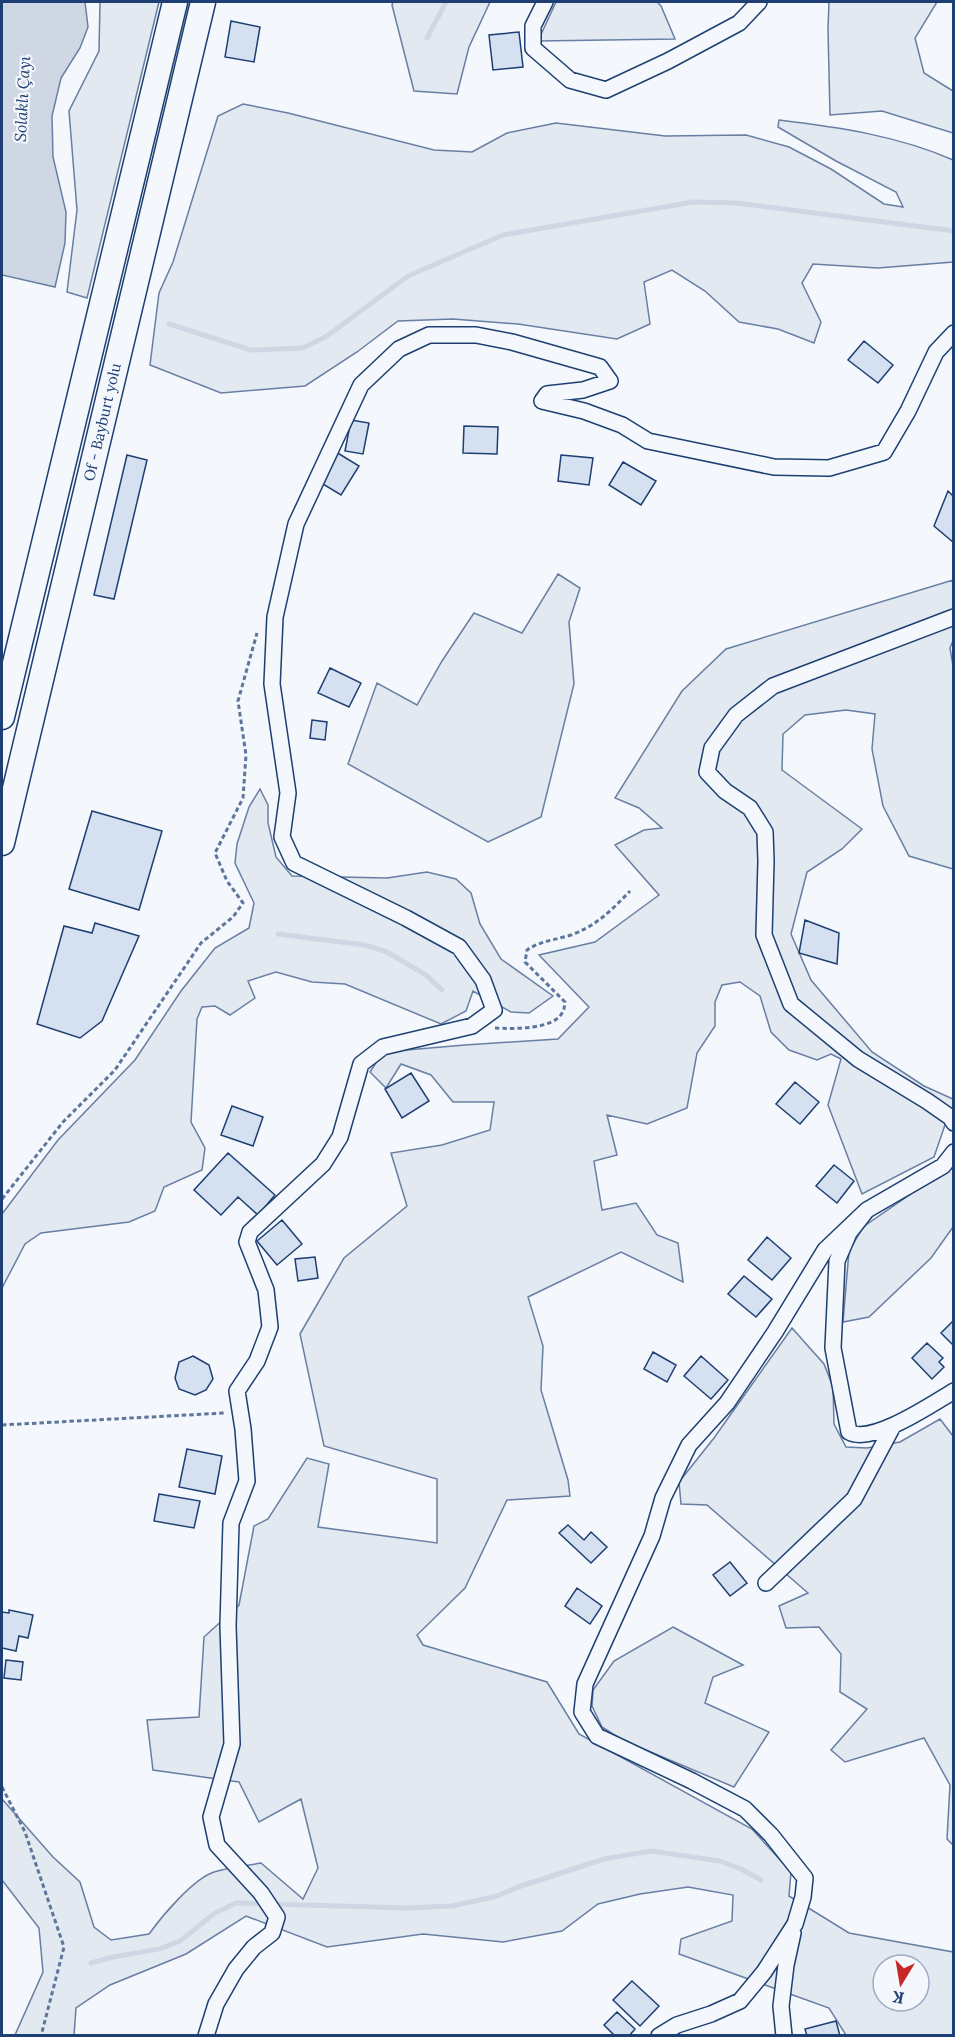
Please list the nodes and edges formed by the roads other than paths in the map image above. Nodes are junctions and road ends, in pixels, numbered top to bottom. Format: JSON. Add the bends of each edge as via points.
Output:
{"nodes":[{"id":1,"x":175,"y":2,"type":"edge"},
{"id":2,"x":203,"y":2,"type":"edge"},
{"id":3,"x":545,"y":2,"type":"edge"},
{"id":4,"x":759,"y":2,"type":"edge"},
{"id":5,"x":954,"y":333,"type":"edge"},
{"id":6,"x":954,"y":617,"type":"edge"},
{"id":7,"x":2,"y":717,"type":"edge"},
{"id":8,"x":2,"y":843,"type":"edge"},
{"id":9,"x":954,"y":1123,"type":"edge"},
{"id":10,"x":954,"y":1152,"type":"edge"},
{"id":11,"x":867,"y":1210,"type":"junction"},
{"id":12,"x":954,"y":1391,"type":"edge"},
{"id":13,"x":893,"y":1426,"type":"junction"},
{"id":14,"x":766,"y":1582,"type":"dead end"},
{"id":15,"x":795,"y":1924,"type":"junction"},
{"id":16,"x":206,"y":2036,"type":"edge"},
{"id":17,"x":659,"y":2036,"type":"edge"},
{"id":18,"x":784,"y":2036,"type":"edge"}],
"edges":[{"from":1,"to":7,"type":"highway","name":"Of - Bayburt yolu"},
{"from":2,"to":8,"type":"highway","name":"Of - Bayburt yolu"},
{"from":3,"to":4,"type":"street","via":[[533,26],[533,48],[570,80],[606,90],[739,23]]},
{"from":5,"to":16,"type":"street","via":[[936,352],[884,452],[829,468],[774,467],[648,441],[622,425],[542,401],[547,394],[583,390],[610,381],[600,368],[476,335],[429,335],[399,349],[361,385],[296,524],[275,617],[272,684],[288,793],[282,837],[294,863],[459,947],[483,980],[494,1010],[472,1026],[383,1047],[361,1064],[340,1137],[323,1164],[250,1232],[247,1242],[266,1290],[270,1327],[257,1361],[237,1391],[246,1481],[231,1522],[228,1626],[232,1744],[211,1817],[217,1845],[261,1893],[277,1917],[272,1933],[236,1969],[216,2004]]},
{"from":6,"to":9,"type":"street","via":[[773,687],[736,715],[712,748],[707,772],[725,791],[750,808],[765,832],[764,935],[791,1004],[858,1059],[927,1101]]},
{"from":10,"to":11,"type":"street","via":[[943,1166]]},
{"from":11,"to":13,"type":"street","via":[[849,1233],[837,1261],[833,1348],[849,1432],[873,1434]]},
{"from":11,"to":15,"type":"street","via":[[825,1250],[727,1402],[689,1445],[585,1684],[582,1712],[597,1736],[746,1809],[805,1878]]},
{"from":12,"to":13,"type":"street"},
{"from":13,"to":14,"type":"street","via":[[854,1499]]},
{"from":15,"to":17,"type":"street","via":[[740,2001]]},
{"from":15,"to":18,"type":"street","via":[[781,2006]]}]}
